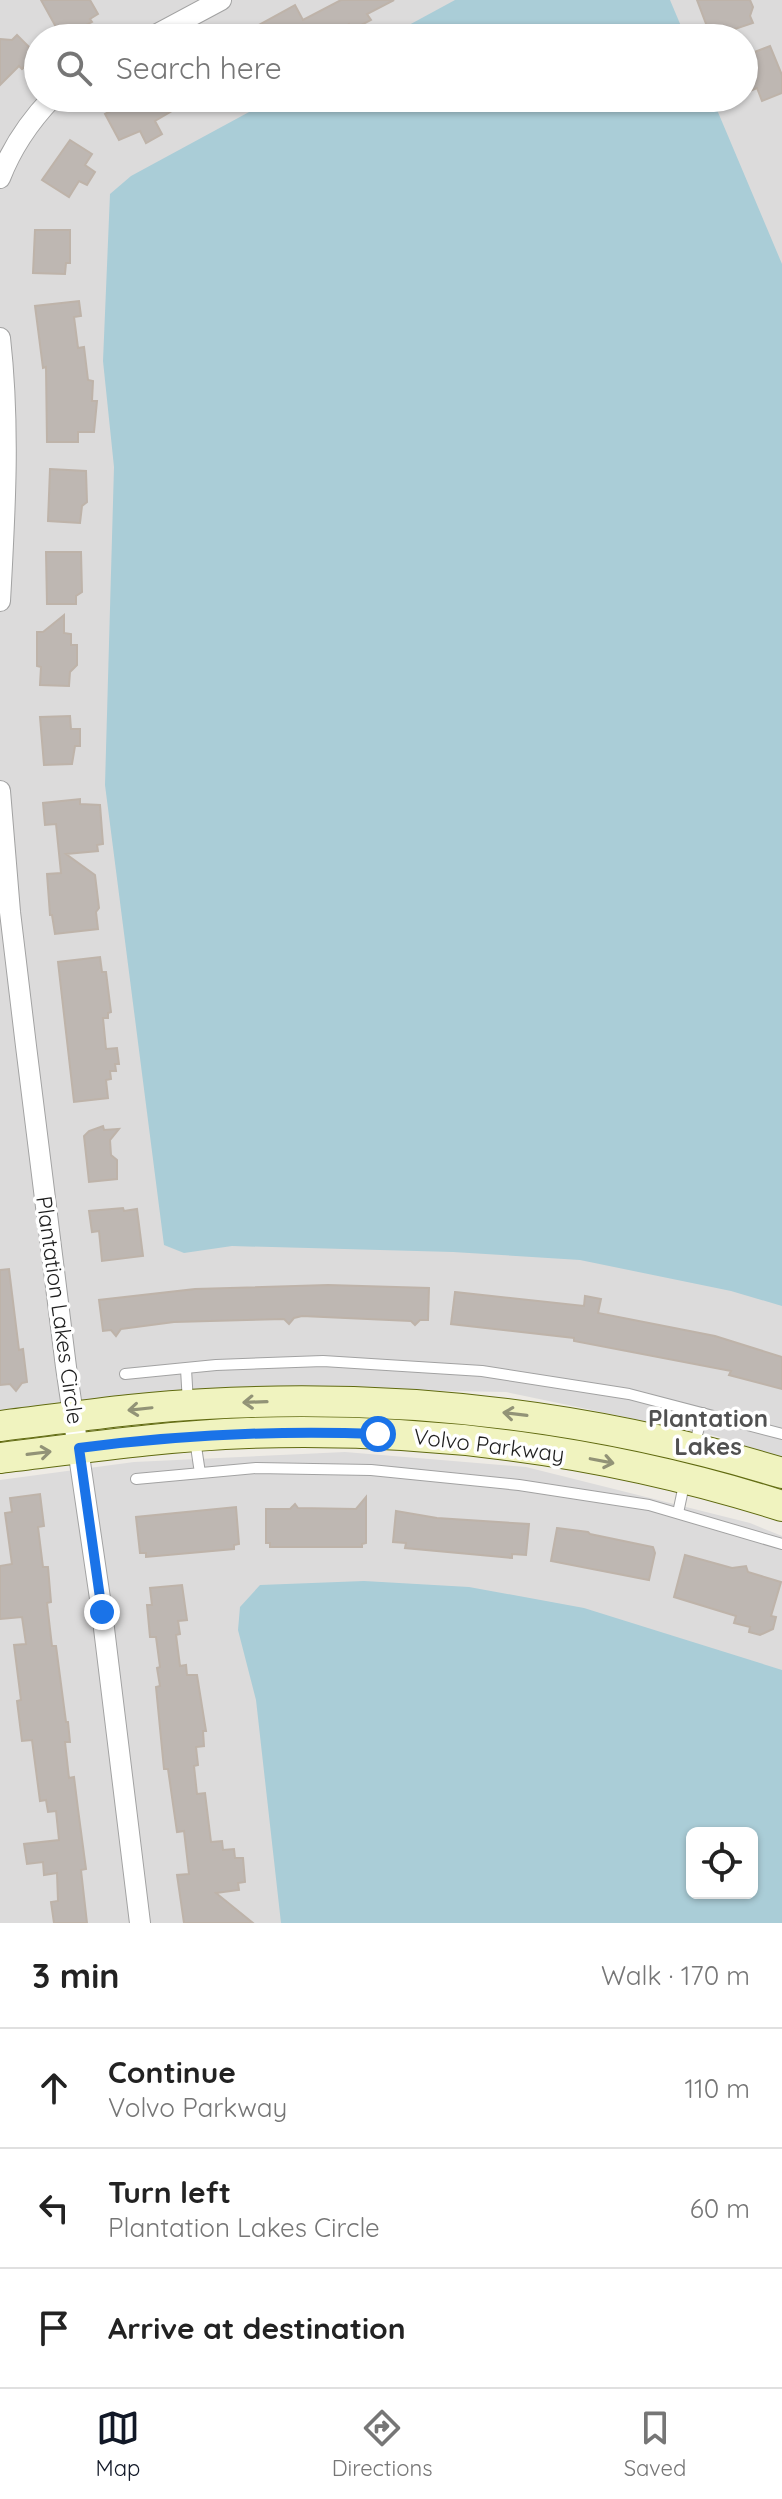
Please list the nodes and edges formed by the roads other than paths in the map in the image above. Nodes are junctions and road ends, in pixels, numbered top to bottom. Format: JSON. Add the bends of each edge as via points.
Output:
{"nodes":[{"id":1,"x":221,"y":0,"type":"edge"},
{"id":2,"x":176,"y":24,"type":"edge"},
{"id":3,"x":40,"y":112,"type":"edge"},
{"id":4,"x":0,"y":178,"type":"edge"},
{"id":5,"x":0,"y":338,"type":"edge"},
{"id":6,"x":0,"y":601,"type":"edge"},
{"id":7,"x":0,"y":791,"type":"edge"},
{"id":8,"x":186,"y":1369,"type":"junction"},
{"id":9,"x":125,"y":1374,"type":"dead end"},
{"id":10,"x":188,"y":1405,"type":"junction"},
{"id":11,"x":703,"y":1413,"type":"junction"},
{"id":12,"x":74,"y":1417,"type":"junction"},
{"id":13,"x":0,"y":1426,"type":"edge"},
{"id":14,"x":782,"y":1434,"type":"edge"},
{"id":15,"x":195,"y":1436,"type":"junction"},
{"id":16,"x":79,"y":1448,"type":"junction"},
{"id":17,"x":694,"y":1448,"type":"junction"},
{"id":18,"x":0,"y":1458,"type":"edge"},
{"id":19,"x":200,"y":1473,"type":"junction"},
{"id":20,"x":782,"y":1473,"type":"edge"},
{"id":21,"x":686,"y":1478,"type":"junction"},
{"id":22,"x":136,"y":1479,"type":"dead end"},
{"id":23,"x":782,"y":1506,"type":"edge"},
{"id":24,"x":678,"y":1513,"type":"junction"},
{"id":25,"x":782,"y":1544,"type":"edge"},
{"id":26,"x":140,"y":1923,"type":"edge"}],
"edges":[{"from":1,"to":2,"type":"street"},
{"from":3,"to":4,"type":"street","via":[[9,154]]},
{"from":5,"to":6,"type":"street","via":[[7,473]]},
{"from":7,"to":12,"type":"street","name":"Plantation Lakes Circle","via":[[10,912]]},
{"from":8,"to":9,"type":"lane"},
{"from":8,"to":10,"type":"lane"},
{"from":8,"to":11,"type":"lane","via":[[323,1361],[482,1371],[629,1394]]},
{"from":10,"to":12,"type":"main road","name":"Volvo Parkway","one_way":true},
{"from":17,"to":10,"type":"main road","name":"Volvo Parkway","one_way":true,"via":[[591,1426],[463,1408],[331,1400]]},
{"from":11,"to":14,"type":"lane"},
{"from":11,"to":17,"type":"lane"},
{"from":12,"to":13,"type":"main road","name":"Volvo Parkway"},
{"from":12,"to":16,"type":"street","name":"Plantation Lakes Circle"},
{"from":15,"to":16,"type":"main road","name":"Volvo Parkway"},
{"from":15,"to":19,"type":"lane"},
{"from":15,"to":21,"type":"main road","name":"Volvo Parkway","one_way":true,"via":[[313,1432],[443,1438],[573,1455]]},
{"from":18,"to":16,"type":"main road","name":"Volvo Parkway","one_way":true},
{"from":16,"to":26,"type":"street","name":"Plantation Lakes Circle"},
{"from":17,"to":20,"type":"main road","name":"Volvo Parkway"},
{"from":17,"to":21,"type":"lane"},
{"from":19,"to":22,"type":"lane"},
{"from":19,"to":24,"type":"lane","via":[[256,1468],[371,1470],[519,1485]]},
{"from":21,"to":23,"type":"main road","name":"Volvo Parkway"},
{"from":21,"to":24,"type":"lane"},
{"from":24,"to":25,"type":"lane"}]}
